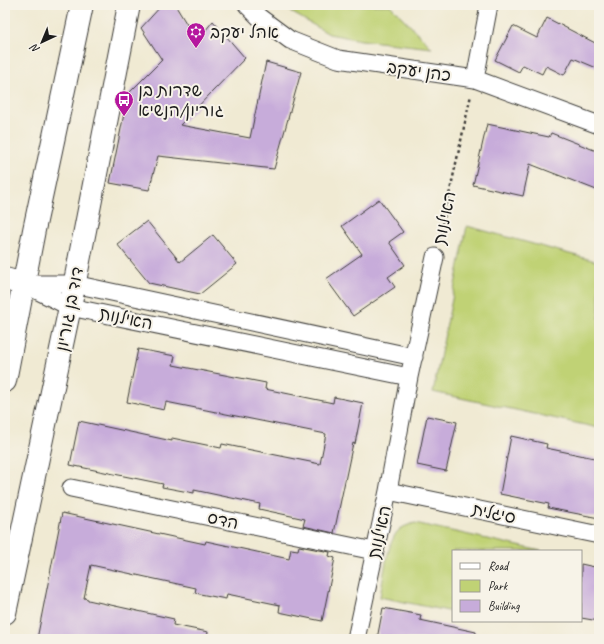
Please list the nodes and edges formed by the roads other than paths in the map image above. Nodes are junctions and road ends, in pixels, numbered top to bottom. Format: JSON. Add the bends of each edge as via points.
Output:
{"nodes":[{"id":1,"x":82,"y":5,"type":"edge"},
{"id":2,"x":129,"y":5,"type":"edge"},
{"id":3,"x":247,"y":5,"type":"edge"},
{"id":4,"x":489,"y":5,"type":"edge"},
{"id":5,"x":475,"y":79,"type":"junction"},
{"id":6,"x":599,"y":125,"type":"edge"},
{"id":7,"x":436,"y":257,"type":"road end"},
{"id":8,"x":14,"y":282,"type":"edge"},
{"id":9,"x":74,"y":284,"type":"junction"},
{"id":10,"x":70,"y":307,"type":"junction"},
{"id":11,"x":414,"y":357,"type":"junction"},
{"id":12,"x":410,"y":377,"type":"junction"},
{"id":13,"x":5,"y":381,"type":"edge"},
{"id":14,"x":71,"y":488,"type":"dead end"},
{"id":15,"x":388,"y":491,"type":"junction"},
{"id":16,"x":599,"y":535,"type":"edge"},
{"id":17,"x":374,"y":551,"type":"junction"},
{"id":18,"x":5,"y":613,"type":"edge"},
{"id":19,"x":356,"y":639,"type":"edge"}],
"edges":[{"from":1,"to":8,"type":"main road","via":[[38,214]]},
{"from":2,"to":9,"type":"main road","name":"דוד בן גוריון"},
{"from":3,"to":5,"type":"street","name":"כהן יעקב","via":[[290,40],[338,59]]},
{"from":4,"to":5,"type":"street"},
{"from":5,"to":6,"type":"street","name":"כהן יעקב"},
{"from":7,"to":11,"type":"street","name":"האילנות"},
{"from":8,"to":9,"type":"street","name":"האילנות"},
{"from":8,"to":10,"type":"street","name":"האילנות"},
{"from":8,"to":13,"type":"main road"},
{"from":9,"to":10,"type":"main road","name":"דוד בן גוריון"},
{"from":9,"to":11,"type":"street","name":"האילנות"},
{"from":10,"to":12,"type":"street","name":"האילנות"},
{"from":10,"to":18,"type":"main road","name":"דוד בן גוריון"},
{"from":11,"to":12,"type":"street","name":"האילנות"},
{"from":12,"to":15,"type":"street","name":"האילנות"},
{"from":14,"to":17,"type":"street","name":"הדס"},
{"from":15,"to":16,"type":"street","name":"סיגלית"},
{"from":15,"to":17,"type":"street","name":"האילנות"},
{"from":17,"to":19,"type":"street","name":"האילנות"}]}
